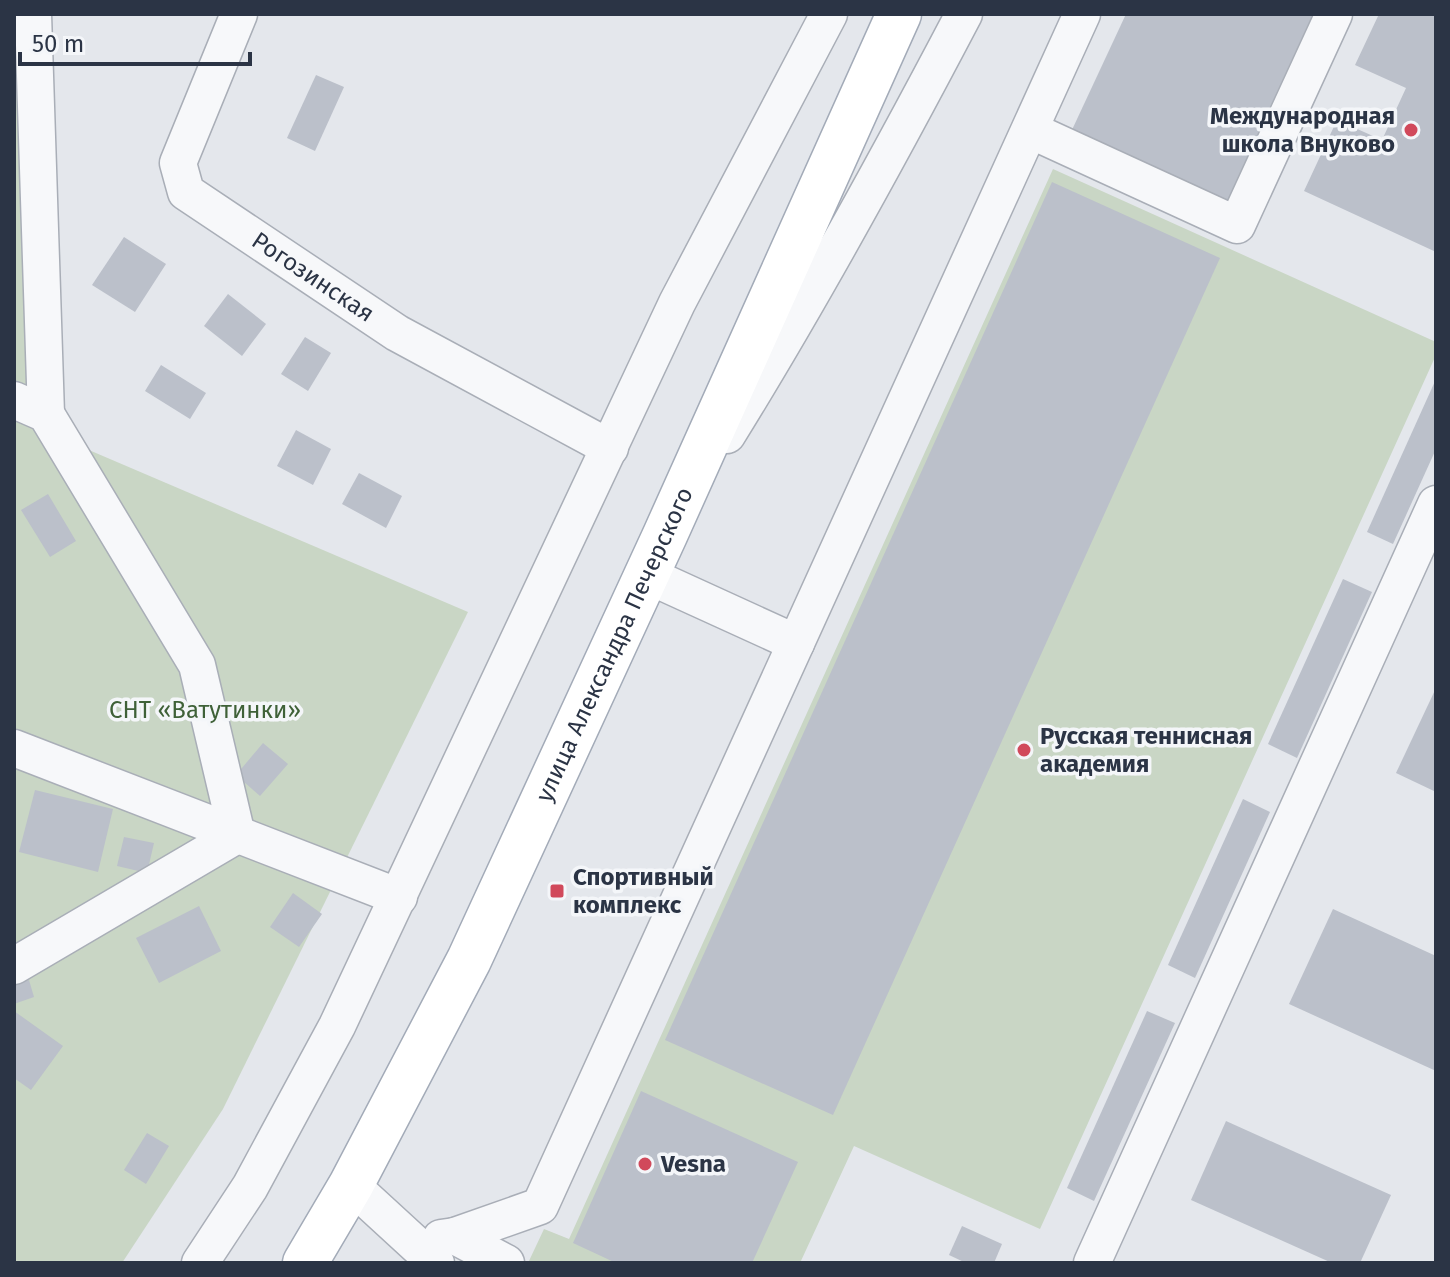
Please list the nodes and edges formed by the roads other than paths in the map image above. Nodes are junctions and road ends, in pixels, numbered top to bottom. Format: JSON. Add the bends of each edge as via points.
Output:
{"nodes":[{"id":1,"x":33,"y":14,"type":"edge"},
{"id":2,"x":239,"y":14,"type":"edge"},
{"id":3,"x":829,"y":14,"type":"edge"},
{"id":4,"x":899,"y":14,"type":"edge"},
{"id":5,"x":964,"y":14,"type":"edge"},
{"id":6,"x":1082,"y":14,"type":"edge"},
{"id":7,"x":1334,"y":14,"type":"edge"},
{"id":8,"x":1030,"y":130,"type":"junction"},
{"id":9,"x":30,"y":407,"type":"edge"},
{"id":10,"x":610,"y":448,"type":"junction"},
{"id":11,"x":1436,"y":504,"type":"edge"},
{"id":12,"x":665,"y":535,"type":"junction"},
{"id":13,"x":647,"y":575,"type":"junction"},
{"id":14,"x":796,"y":643,"type":"junction"},
{"id":15,"x":14,"y":748,"type":"edge"},
{"id":16,"x":237,"y":835,"type":"junction"},
{"id":17,"x":399,"y":897,"type":"junction"},
{"id":18,"x":14,"y":966,"type":"edge"},
{"id":19,"x":351,"y":1185,"type":"junction"},
{"id":20,"x":434,"y":1247,"type":"edge"},
{"id":21,"x":200,"y":1263,"type":"edge"},
{"id":22,"x":305,"y":1263,"type":"edge"},
{"id":23,"x":506,"y":1263,"type":"edge"},
{"id":24,"x":1092,"y":1263,"type":"edge"}],
"edges":[{"from":1,"to":9,"type":"street"},
{"from":2,"to":10,"type":"street","name":"Рогозинская","via":[[178,163],[186,192],[397,333]]},
{"from":3,"to":10,"type":"street","via":[[677,303]]},
{"from":4,"to":12,"type":"main road","name":"улица Александра Печерского"},
{"from":5,"to":12,"type":"street","via":[[791,329]]},
{"from":6,"to":8,"type":"street"},
{"from":7,"to":8,"type":"street","via":[[1237,225]]},
{"from":8,"to":14,"type":"street"},
{"from":9,"to":16,"type":"street","via":[[197,665]]},
{"from":10,"to":17,"type":"street"},
{"from":11,"to":24,"type":"street"},
{"from":12,"to":13,"type":"main road","name":"улица Александра Печерского"},
{"from":13,"to":14,"type":"street"},
{"from":13,"to":19,"type":"main road","name":"улица Александра Печерского","via":[[469,960]]},
{"from":14,"to":20,"type":"street","via":[[540,1206]]},
{"from":15,"to":16,"type":"street"},
{"from":16,"to":17,"type":"street"},
{"from":16,"to":18,"type":"street"},
{"from":17,"to":21,"type":"street","via":[[250,1187]]},
{"from":19,"to":20,"type":"street"},
{"from":19,"to":22,"type":"main road","name":"улица Александра Печерского"},
{"from":20,"to":23,"type":"street"}]}
